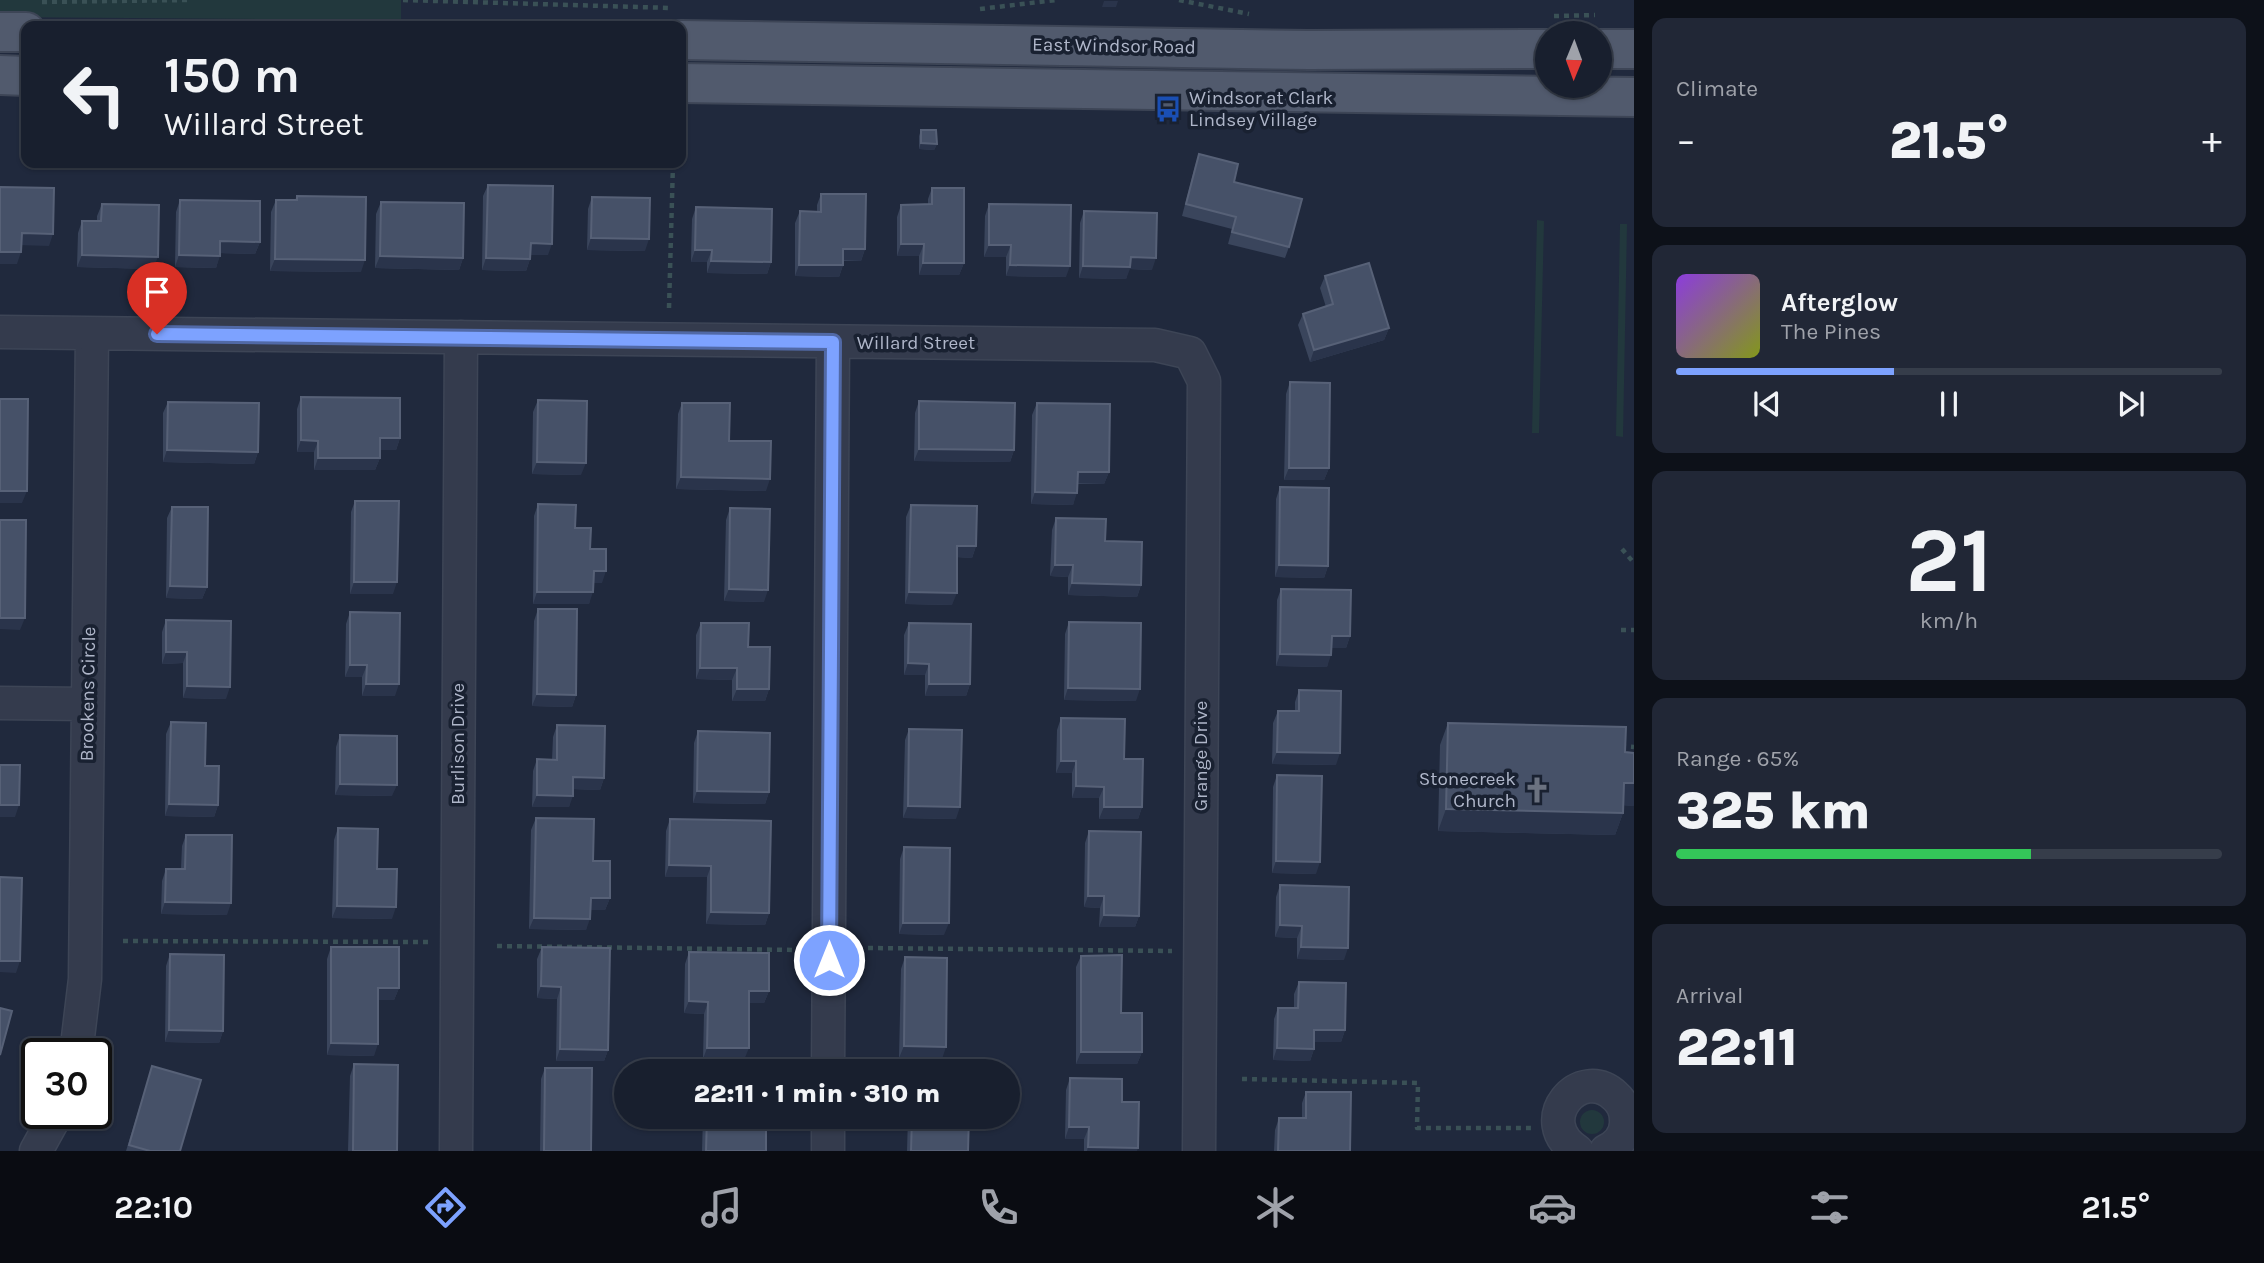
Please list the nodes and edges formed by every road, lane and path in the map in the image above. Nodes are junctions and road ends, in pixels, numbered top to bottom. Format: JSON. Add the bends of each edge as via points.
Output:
{"nodes":[{"id":1,"x":188,"y":0,"type":"edge"},
{"id":2,"x":1179,"y":0,"type":"edge"},
{"id":3,"x":1254,"y":15,"type":"dead end"},
{"id":4,"x":27,"y":18,"type":"edge"},
{"id":5,"x":21,"y":21,"type":"edge"},
{"id":6,"x":0,"y":32,"type":"edge"},
{"id":7,"x":686,"y":40,"type":"edge"},
{"id":8,"x":1535,"y":49,"type":"edge"},
{"id":9,"x":1612,"y":49,"type":"edge"},
{"id":10,"x":1634,"y":49,"type":"edge"},
{"id":11,"x":0,"y":75,"type":"edge"},
{"id":12,"x":21,"y":76,"type":"edge"},
{"id":13,"x":686,"y":83,"type":"edge"},
{"id":14,"x":1634,"y":97,"type":"edge"},
{"id":15,"x":673,"y":168,"type":"edge"},
{"id":16,"x":669,"y":308,"type":"dead end"},
{"id":17,"x":0,"y":332,"type":"edge"},
{"id":18,"x":92,"y":334,"type":"junction"},
{"id":19,"x":461,"y":337,"type":"junction"},
{"id":20,"x":833,"y":342,"type":"junction"},
{"id":21,"x":1197,"y":362,"type":"joint"},
{"id":22,"x":1622,"y":550,"type":"dead end"},
{"id":23,"x":1634,"y":563,"type":"edge"},
{"id":24,"x":1622,"y":630,"type":"dead end"},
{"id":25,"x":1634,"y":630,"type":"edge"},
{"id":26,"x":0,"y":703,"type":"edge"},
{"id":27,"x":88,"y":704,"type":"junction"},
{"id":28,"x":1607,"y":746,"type":"edge"},
{"id":29,"x":1634,"y":747,"type":"edge"},
{"id":30,"x":123,"y":941,"type":"dead end"},
{"id":31,"x":429,"y":942,"type":"dead end"},
{"id":32,"x":497,"y":946,"type":"dead end"},
{"id":33,"x":868,"y":948,"type":"dead end"},
{"id":34,"x":801,"y":950,"type":"dead end"},
{"id":35,"x":1172,"y":951,"type":"dead end"},
{"id":36,"x":78,"y":1038,"type":"edge"},
{"id":37,"x":828,"y":1059,"type":"edge"},
{"id":38,"x":1242,"y":1079,"type":"dead end"},
{"id":39,"x":1630,"y":1120,"type":"edge"},
{"id":40,"x":48,"y":1129,"type":"edge"},
{"id":41,"x":828,"y":1129,"type":"edge"},
{"id":42,"x":1533,"y":1129,"type":"dead end"},
{"id":43,"x":36,"y":1151,"type":"edge"},
{"id":44,"x":456,"y":1151,"type":"edge"},
{"id":45,"x":828,"y":1151,"type":"edge"},
{"id":46,"x":1199,"y":1151,"type":"edge"},
{"id":47,"x":1577,"y":1151,"type":"edge"},
{"id":48,"x":1606,"y":1151,"type":"edge"}],
"edges":[{"from":1,"to":4,"type":"path"},
{"from":2,"to":3,"type":"path"},
{"from":5,"to":6,"type":"main road"},
{"from":7,"to":8,"type":"main road","name":"East Windsor Road"},
{"from":9,"to":10,"type":"main road"},
{"from":11,"to":12,"type":"main road"},
{"from":13,"to":14,"type":"main road"},
{"from":15,"to":16,"type":"path"},
{"from":17,"to":18,"type":"street","name":"Willard Street"},
{"from":18,"to":19,"type":"street","name":"Willard Street"},
{"from":18,"to":27,"type":"street","name":"Brookens Circle"},
{"from":19,"to":20,"type":"street","name":"Willard Street"},
{"from":19,"to":44,"type":"street","name":"Burlison Drive"},
{"from":20,"to":21,"type":"street","name":"Willard Street","via":[[1155,345],[1190,353]]},
{"from":20,"to":37,"type":"street"},
{"from":21,"to":46,"type":"street","name":"Grange Drive","via":[[1203,381]]},
{"from":22,"to":23,"type":"path"},
{"from":24,"to":25,"type":"path"},
{"from":26,"to":27,"type":"street"},
{"from":27,"to":36,"type":"street","name":"Brookens Circle","via":[[85,979]]},
{"from":28,"to":29,"type":"path"},
{"from":30,"to":31,"type":"path"},
{"from":32,"to":34,"type":"path"},
{"from":33,"to":35,"type":"path"},
{"from":38,"to":42,"type":"path","via":[[1418,1083],[1417,1128]]},
{"from":39,"to":47,"type":"street","via":[[1611,1092],[1600,1087],[1578,1090],[1558,1115],[1562,1137]]},
{"from":39,"to":48,"type":"street","via":[[1620,1141]]},
{"from":40,"to":43,"type":"street"},
{"from":41,"to":45,"type":"street"}]}
